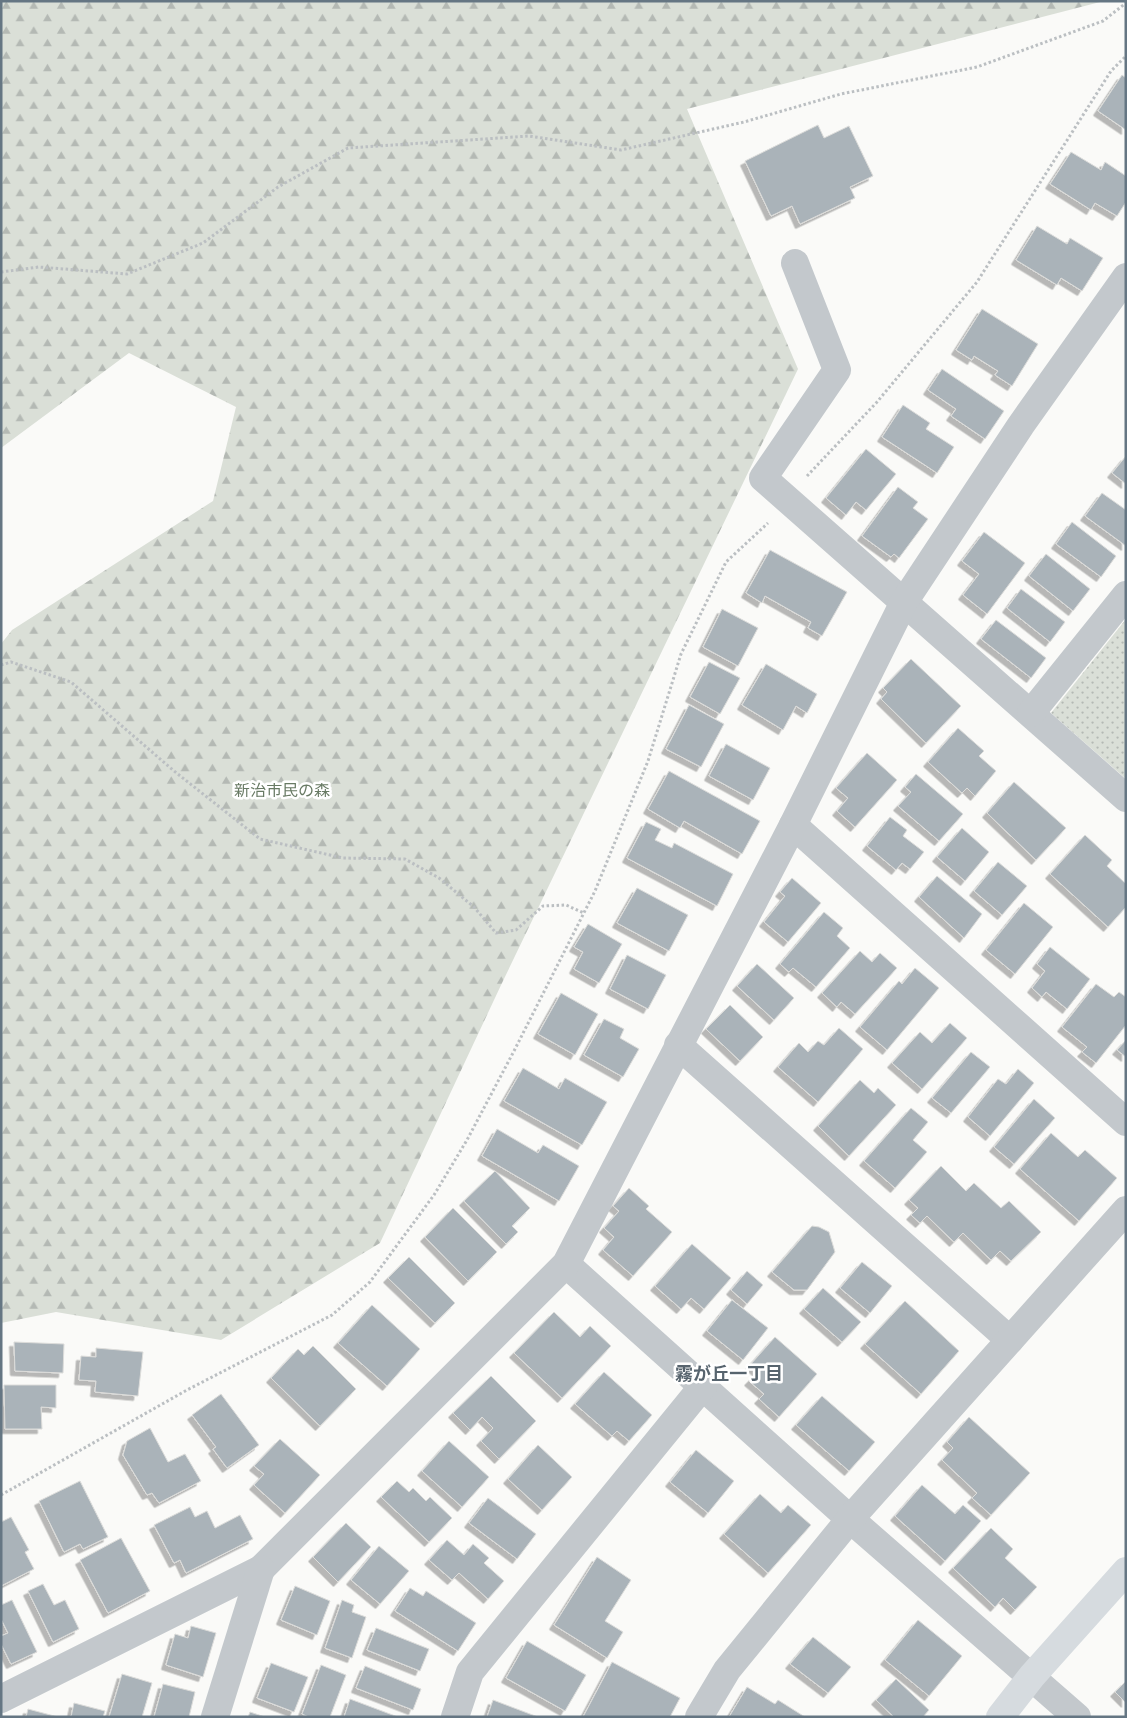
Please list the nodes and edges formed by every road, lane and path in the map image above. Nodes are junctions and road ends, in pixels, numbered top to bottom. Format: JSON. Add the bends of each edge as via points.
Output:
{"nodes":[{"id":1,"x":1126,"y":3,"type":"edge"},
{"id":2,"x":1126,"y":56,"type":"edge"},
{"id":3,"x":795,"y":263,"type":"dead end"},
{"id":4,"x":1,"y":272,"type":"edge"},
{"id":5,"x":1126,"y":277,"type":"edge"},
{"id":6,"x":791,"y":501,"type":"junction"},
{"id":7,"x":1126,"y":594,"type":"edge"},
{"id":8,"x":904,"y":602,"type":"junction"},
{"id":9,"x":1,"y":665,"type":"edge"},
{"id":10,"x":1031,"y":713,"type":"junction"},
{"id":11,"x":1126,"y":798,"type":"edge"},
{"id":12,"x":793,"y":824,"type":"junction"},
{"id":13,"x":584,"y":913,"type":"junction"},
{"id":14,"x":678,"y":1045,"type":"junction"},
{"id":15,"x":1126,"y":1122,"type":"edge"},
{"id":16,"x":1126,"y":1210,"type":"edge"},
{"id":17,"x":566,"y":1264,"type":"junction"},
{"id":18,"x":1010,"y":1340,"type":"junction"},
{"id":19,"x":703,"y":1386,"type":"junction"},
{"id":20,"x":1,"y":1495,"type":"edge"},
{"id":21,"x":850,"y":1519,"type":"junction"},
{"id":22,"x":261,"y":1569,"type":"junction"},
{"id":23,"x":1126,"y":1571,"type":"edge"},
{"id":24,"x":1032,"y":1676,"type":"junction"},
{"id":25,"x":1,"y":1699,"type":"edge"},
{"id":26,"x":215,"y":1717,"type":"edge"},
{"id":27,"x":455,"y":1717,"type":"edge"},
{"id":28,"x":699,"y":1717,"type":"edge"},
{"id":29,"x":1000,"y":1717,"type":"edge"},
{"id":30,"x":1077,"y":1717,"type":"edge"}],
"edges":[{"from":1,"to":4,"type":"path","via":[[1103,21],[977,67],[841,94],[744,122],[620,150],[529,136],[348,148],[278,187],[203,243],[127,274],[39,268]]},
{"from":2,"to":6,"type":"path","via":[[1111,70],[977,282],[877,402],[806,477]]},
{"from":3,"to":6,"type":"street","via":[[837,370],[763,478]]},
{"from":5,"to":8,"type":"street","via":[[1021,425]]},
{"from":6,"to":8,"type":"street"},
{"from":6,"to":13,"type":"path","via":[[726,562],[681,654],[648,761]]},
{"from":7,"to":10,"type":"street"},
{"from":8,"to":10,"type":"street"},
{"from":8,"to":12,"type":"street"},
{"from":9,"to":13,"type":"path","via":[[12,662],[71,682],[174,772],[260,839],[343,858],[405,859],[439,878],[474,908],[496,933],[516,930],[543,906],[566,905]]},
{"from":10,"to":11,"type":"street"},
{"from":12,"to":14,"type":"street"},
{"from":12,"to":15,"type":"street"},
{"from":13,"to":20,"type":"path","via":[[467,1140],[434,1194],[370,1282],[332,1315],[187,1390]]},
{"from":14,"to":17,"type":"street"},
{"from":14,"to":18,"type":"street"},
{"from":16,"to":18,"type":"street"},
{"from":17,"to":19,"type":"street"},
{"from":17,"to":22,"type":"street"},
{"from":18,"to":21,"type":"street"},
{"from":19,"to":21,"type":"street"},
{"from":19,"to":27,"type":"street","via":[[470,1672]]},
{"from":21,"to":24,"type":"street"},
{"from":21,"to":28,"type":"street","via":[[727,1670]]},
{"from":22,"to":25,"type":"street"},
{"from":22,"to":26,"type":"street"},
{"from":23,"to":24,"type":"street"},
{"from":24,"to":29,"type":"street"},
{"from":24,"to":30,"type":"street"}]}
